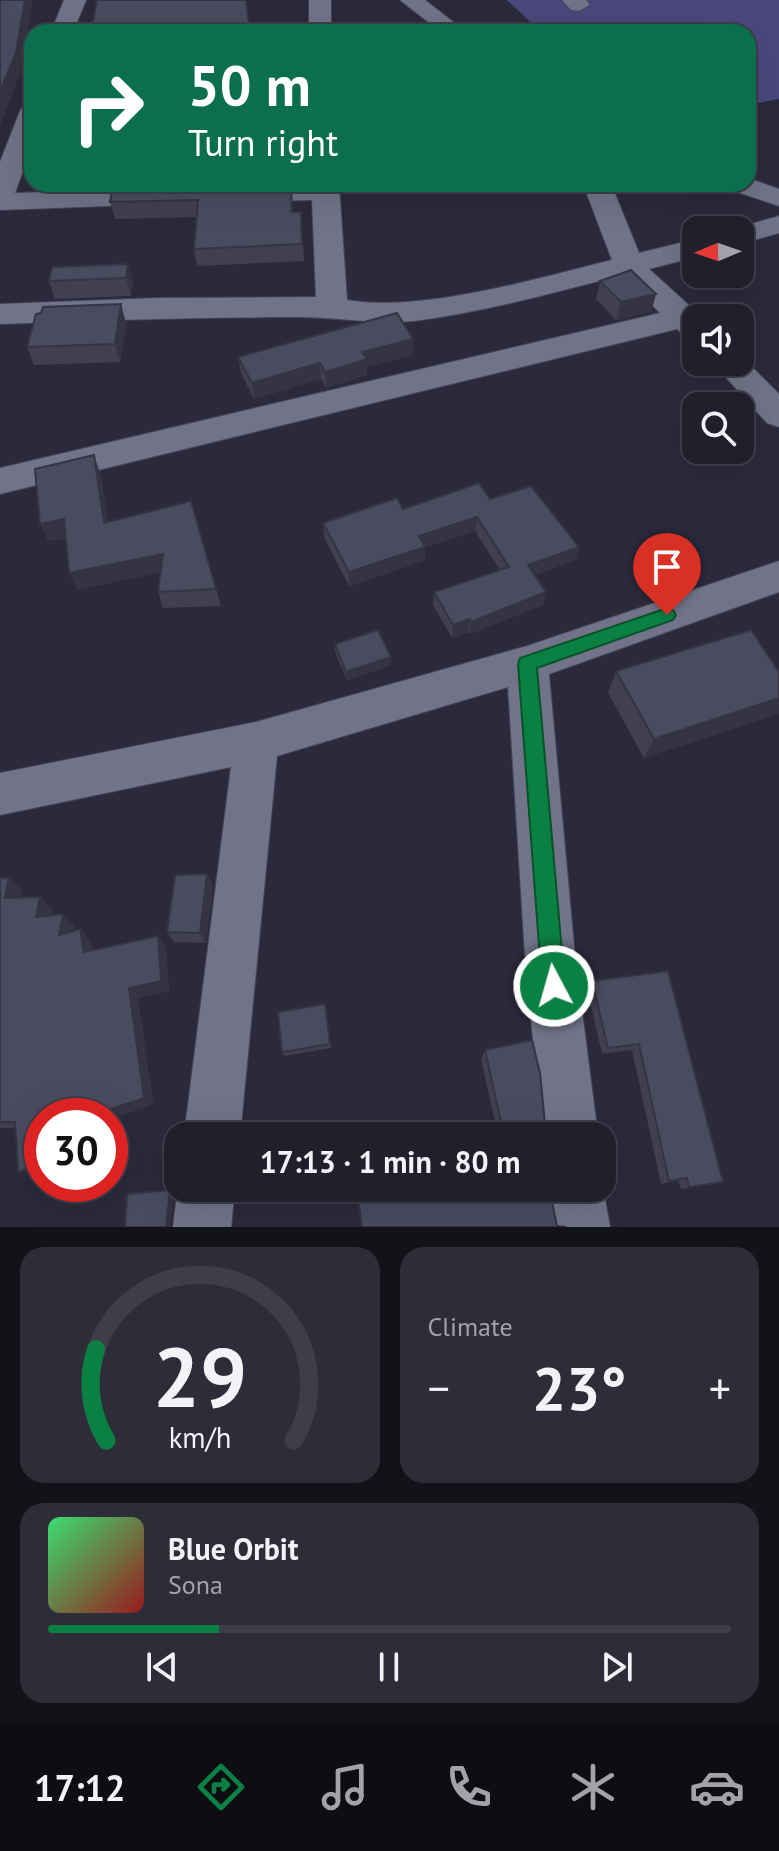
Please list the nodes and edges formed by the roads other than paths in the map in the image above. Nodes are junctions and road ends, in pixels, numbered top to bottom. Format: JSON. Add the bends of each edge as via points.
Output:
{"nodes":[{"id":1,"x":75,"y":0,"type":"edge"},
{"id":2,"x":320,"y":0,"type":"edge"},
{"id":3,"x":411,"y":0,"type":"edge"},
{"id":4,"x":65,"y":24,"type":"edge"},
{"id":5,"x":320,"y":24,"type":"edge"},
{"id":6,"x":444,"y":24,"type":"edge"},
{"id":7,"x":24,"y":133,"type":"edge"},
{"id":8,"x":756,"y":190,"type":"edge"},
{"id":9,"x":248,"y":192,"type":"edge"},
{"id":10,"x":325,"y":192,"type":"edge"},
{"id":11,"x":600,"y":192,"type":"edge"},
{"id":12,"x":217,"y":194,"type":"edge"},
{"id":13,"x":186,"y":195,"type":"edge"},
{"id":14,"x":779,"y":198,"type":"edge"},
{"id":15,"x":0,"y":200,"type":"edge"},
{"id":16,"x":779,"y":224,"type":"edge"},
{"id":17,"x":754,"y":231,"type":"edge"},
{"id":18,"x":682,"y":252,"type":"edge"},
{"id":19,"x":630,"y":267,"type":"junction"},
{"id":20,"x":332,"y":307,"type":"junction"},
{"id":21,"x":0,"y":314,"type":"edge"},
{"id":22,"x":682,"y":316,"type":"edge"},
{"id":23,"x":682,"y":325,"type":"edge"},
{"id":24,"x":741,"y":376,"type":"edge"},
{"id":25,"x":779,"y":415,"type":"edge"},
{"id":26,"x":0,"y":481,"type":"edge"},
{"id":27,"x":779,"y":576,"type":"edge"},
{"id":28,"x":527,"y":664,"type":"junction"},
{"id":29,"x":256,"y":742,"type":"junction"},
{"id":30,"x":0,"y":794,"type":"edge"},
{"id":31,"x":214,"y":1122,"type":"edge"},
{"id":32,"x":568,"y":1122,"type":"edge"},
{"id":33,"x":205,"y":1202,"type":"edge"},
{"id":34,"x":578,"y":1202,"type":"edge"},
{"id":35,"x":202,"y":1227,"type":"edge"},
{"id":36,"x":581,"y":1227,"type":"edge"}],
"edges":[{"from":1,"to":4,"type":"street"},
{"from":2,"to":5,"type":"street"},
{"from":3,"to":6,"type":"street"},
{"from":7,"to":15,"type":"street"},
{"from":8,"to":14,"type":"street"},
{"from":9,"to":12,"type":"street"},
{"from":10,"to":20,"type":"street"},
{"from":11,"to":19,"type":"street"},
{"from":13,"to":15,"type":"street"},
{"from":16,"to":17,"type":"street"},
{"from":18,"to":19,"type":"street"},
{"from":19,"to":20,"type":"street","via":[[413,311],[366,313]]},
{"from":19,"to":22,"type":"street"},
{"from":20,"to":21,"type":"street"},
{"from":23,"to":26,"type":"street"},
{"from":24,"to":25,"type":"street"},
{"from":27,"to":28,"type":"street"},
{"from":28,"to":29,"type":"street"},
{"from":28,"to":32,"type":"street"},
{"from":29,"to":30,"type":"street"},
{"from":29,"to":31,"type":"street"},
{"from":33,"to":35,"type":"street"},
{"from":34,"to":36,"type":"street"}]}
